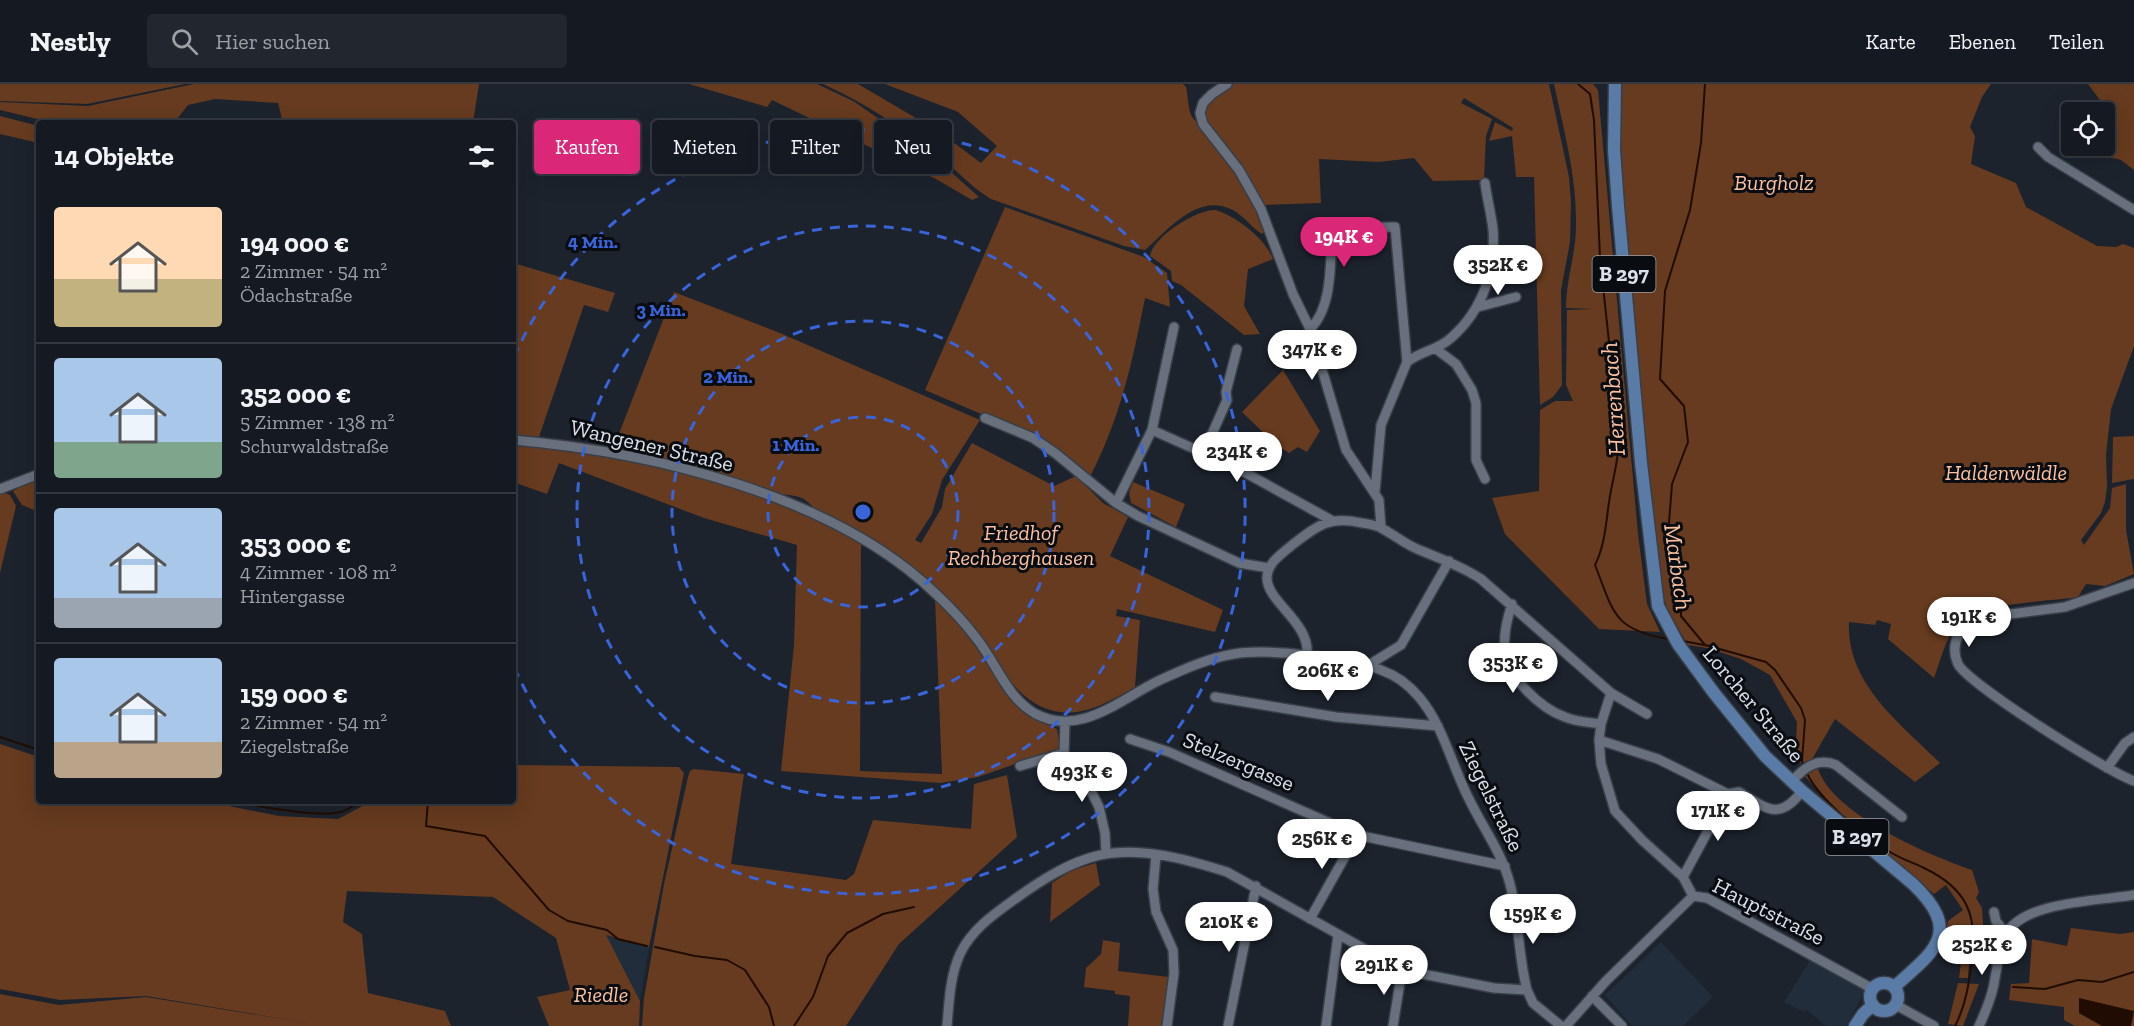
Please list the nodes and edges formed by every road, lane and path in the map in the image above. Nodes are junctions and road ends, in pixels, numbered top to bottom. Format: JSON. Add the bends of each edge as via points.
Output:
{"nodes":[{"id":1,"x":1227,"y":84,"type":"edge"},
{"id":2,"x":1615,"y":84,"type":"edge"},
{"id":3,"x":2038,"y":147,"type":"dead end"},
{"id":4,"x":1485,"y":183,"type":"dead end"},
{"id":5,"x":2134,"y":210,"type":"edge"},
{"id":6,"x":1516,"y":297,"type":"dead end"},
{"id":7,"x":1478,"y":307,"type":"junction"},
{"id":8,"x":1174,"y":327,"type":"dead end"},
{"id":9,"x":1310,"y":329,"type":"junction"},
{"id":10,"x":1237,"y":349,"type":"dead end"},
{"id":11,"x":1436,"y":349,"type":"junction"},
{"id":12,"x":1407,"y":362,"type":"junction"},
{"id":13,"x":985,"y":418,"type":"dead end"},
{"id":14,"x":1152,"y":430,"type":"junction"},
{"id":15,"x":516,"y":440,"type":"edge"},
{"id":16,"x":1204,"y":452,"type":"junction"},
{"id":17,"x":36,"y":475,"type":"edge"},
{"id":18,"x":1485,"y":479,"type":"dead end"},
{"id":19,"x":0,"y":489,"type":"edge"},
{"id":20,"x":1375,"y":492,"type":"junction"},
{"id":21,"x":1116,"y":503,"type":"junction"},
{"id":22,"x":1331,"y":520,"type":"junction"},
{"id":23,"x":1381,"y":527,"type":"junction"},
{"id":24,"x":1449,"y":561,"type":"junction"},
{"id":25,"x":1269,"y":568,"type":"junction"},
{"id":26,"x":2134,"y":583,"type":"edge"},
{"id":27,"x":1512,"y":604,"type":"junction"},
{"id":28,"x":1307,"y":656,"type":"junction"},
{"id":29,"x":1367,"y":666,"type":"junction"},
{"id":30,"x":1611,"y":693,"type":"junction"},
{"id":31,"x":1215,"y":697,"type":"dead end"},
{"id":32,"x":1647,"y":714,"type":"dead end"},
{"id":33,"x":1065,"y":722,"type":"junction"},
{"id":34,"x":1601,"y":724,"type":"junction"},
{"id":35,"x":1438,"y":726,"type":"junction"},
{"id":36,"x":2134,"y":737,"type":"edge"},
{"id":37,"x":1130,"y":739,"type":"dead end"},
{"id":38,"x":1599,"y":740,"type":"junction"},
{"id":39,"x":1064,"y":753,"type":"junction"},
{"id":40,"x":1020,"y":766,"type":"dead end"},
{"id":41,"x":2107,"y":768,"type":"junction"},
{"id":42,"x":1795,"y":777,"type":"junction"},
{"id":43,"x":2134,"y":781,"type":"edge"},
{"id":44,"x":1802,"y":791,"type":"junction"},
{"id":45,"x":1728,"y":794,"type":"junction"},
{"id":46,"x":1902,"y":817,"type":"dead end"},
{"id":47,"x":1357,"y":835,"type":"junction"},
{"id":48,"x":1107,"y":854,"type":"junction"},
{"id":49,"x":1156,"y":855,"type":"junction"},
{"id":50,"x":1505,"y":866,"type":"junction"},
{"id":51,"x":1683,"y":877,"type":"junction"},
{"id":52,"x":1256,"y":886,"type":"junction"},
{"id":53,"x":2134,"y":895,"type":"edge"},
{"id":54,"x":1693,"y":896,"type":"junction"},
{"id":55,"x":1994,"y":912,"type":"dead end"},
{"id":56,"x":1310,"y":919,"type":"junction"},
{"id":57,"x":2006,"y":934,"type":"junction"},
{"id":58,"x":1338,"y":935,"type":"junction"},
{"id":59,"x":1402,"y":970,"type":"junction"},
{"id":60,"x":1893,"y":987,"type":"junction"},
{"id":61,"x":1873,"y":989,"type":"junction"},
{"id":62,"x":1527,"y":990,"type":"junction"},
{"id":63,"x":1592,"y":996,"type":"junction"},
{"id":64,"x":1873,"y":1005,"type":"junction"},
{"id":65,"x":1896,"y":1005,"type":"junction"},
{"id":66,"x":947,"y":1026,"type":"edge"},
{"id":67,"x":1167,"y":1026,"type":"edge"},
{"id":68,"x":1228,"y":1026,"type":"edge"},
{"id":69,"x":1326,"y":1026,"type":"edge"},
{"id":70,"x":1393,"y":1026,"type":"edge"},
{"id":71,"x":1560,"y":1026,"type":"edge"},
{"id":72,"x":1566,"y":1026,"type":"edge"},
{"id":73,"x":1622,"y":1026,"type":"edge"},
{"id":74,"x":1855,"y":1026,"type":"edge"},
{"id":75,"x":1934,"y":1026,"type":"edge"},
{"id":76,"x":1979,"y":1026,"type":"edge"}],
"edges":[{"from":1,"to":9,"type":"street","via":[[1203,103],[1203,124],[1251,190]]},
{"from":2,"to":42,"type":"main road","name":"Lorcher Straße","number":"B 297","via":[[1614,150],[1655,594],[1678,644],[1743,732]]},
{"from":3,"to":5,"type":"street"},
{"from":4,"to":7,"type":"street","via":[[1493,247],[1486,288]]},
{"from":6,"to":7,"type":"street"},
{"from":7,"to":11,"type":"street"},
{"from":8,"to":14,"type":"street"},
{"from":9,"to":12,"type":"street","via":[[1317,323],[1327,294],[1332,233],[1344,228],[1395,227]]},
{"from":9,"to":20,"type":"street","via":[[1346,450]]},
{"from":10,"to":16,"type":"street","via":[[1227,400]]},
{"from":11,"to":12,"type":"street","via":[[1416,354]]},
{"from":11,"to":18,"type":"street","via":[[1456,364],[1472,390],[1476,403],[1476,460]]},
{"from":12,"to":20,"type":"street","via":[[1381,424]]},
{"from":13,"to":21,"type":"street","via":[[1033,438]]},
{"from":14,"to":16,"type":"street"},
{"from":14,"to":21,"type":"street"},
{"from":15,"to":33,"type":"street","name":"Wangener Straße","via":[[565,444],[665,465],[776,498],[831,521],[893,558],[937,595],[978,639],[1022,704],[1042,716]]},
{"from":16,"to":22,"type":"street"},
{"from":17,"to":19,"type":"street"},
{"from":20,"to":23,"type":"street"},
{"from":21,"to":25,"type":"street","via":[[1239,563]]},
{"from":22,"to":23,"type":"street"},
{"from":22,"to":25,"type":"street","via":[[1304,536]]},
{"from":23,"to":24,"type":"street","via":[[1413,547]]},
{"from":24,"to":27,"type":"street","via":[[1481,579]]},
{"from":24,"to":29,"type":"street","via":[[1401,645]]},
{"from":25,"to":28,"type":"street","via":[[1270,588],[1307,640]]},
{"from":26,"to":41,"type":"street","via":[[2065,607],[1971,620],[1961,628],[1955,643],[1956,659],[1966,675]]},
{"from":27,"to":30,"type":"street"},
{"from":27,"to":34,"type":"street","via":[[1506,623],[1505,652],[1531,697],[1568,718]]},
{"from":28,"to":29,"type":"street","name":"Ziegelstraße"},
{"from":28,"to":33,"type":"street","name":"Wangener Straße","via":[[1257,651],[1221,656],[1158,682],[1093,717]]},
{"from":29,"to":35,"type":"street","name":"Ziegelstraße","via":[[1392,674],[1406,684]]},
{"from":30,"to":32,"type":"street"},
{"from":30,"to":34,"type":"street","name":"Hauptstraße"},
{"from":31,"to":35,"type":"street","via":[[1335,717]]},
{"from":33,"to":39,"type":"street"},
{"from":34,"to":38,"type":"street","name":"Hauptstraße"},
{"from":35,"to":50,"type":"street","name":"Ziegelstraße","via":[[1470,801]]},
{"from":36,"to":41,"type":"street"},
{"from":37,"to":47,"type":"street","name":"Stelzergasse"},
{"from":38,"to":45,"type":"street","via":[[1658,759]]},
{"from":38,"to":51,"type":"street","name":"Hauptstraße","via":[[1601,764],[1615,811]]},
{"from":39,"to":40,"type":"street"},
{"from":39,"to":48,"type":"street","via":[[1099,807]]},
{"from":41,"to":43,"type":"street"},
{"from":42,"to":44,"type":"main road","name":"Lorcher Straße","number":"B 297"},
{"from":42,"to":46,"type":"street","via":[[1813,763],[1827,761]]},
{"from":44,"to":45,"type":"street","via":[[1780,811],[1766,809],[1739,792]]},
{"from":44,"to":60,"type":"main road","name":"Lorcher Straße","number":"B 297","via":[[1913,884],[1936,915],[1940,930],[1928,959]]},
{"from":45,"to":51,"type":"street"},
{"from":47,"to":50,"type":"street","name":"Stelzergasse"},
{"from":47,"to":56,"type":"street"},
{"from":48,"to":49,"type":"street"},
{"from":48,"to":66,"type":"street","via":[[1065,868],[992,915],[971,936],[953,975]]},
{"from":49,"to":52,"type":"street","via":[[1196,862]]},
{"from":49,"to":67,"type":"street","via":[[1156,912],[1173,950]]},
{"from":50,"to":62,"type":"street","name":"Ziegelstraße"},
{"from":51,"to":54,"type":"street","name":"Hauptstraße"},
{"from":52,"to":56,"type":"street"},
{"from":52,"to":68,"type":"street"},
{"from":53,"to":57,"type":"street","via":[[2041,909],[2015,922]]},
{"from":54,"to":61,"type":"street","name":"Hauptstraße","via":[[1707,898]]},
{"from":54,"to":63,"type":"street"},
{"from":55,"to":57,"type":"street"},
{"from":56,"to":58,"type":"street"},
{"from":57,"to":76,"type":"street"},
{"from":58,"to":59,"type":"street"},
{"from":58,"to":69,"type":"street"},
{"from":59,"to":62,"type":"street","via":[[1494,988]]},
{"from":59,"to":70,"type":"street"},
{"from":60,"to":61,"type":"main road","via":[[1883,984]]},
{"from":60,"to":65,"type":"main road","via":[[1898,995]]},
{"from":61,"to":64,"type":"main road"},
{"from":62,"to":71,"type":"street","name":"Ziegelstraße","via":[[1533,1003]]},
{"from":63,"to":72,"type":"street"},
{"from":63,"to":73,"type":"street"},
{"from":64,"to":65,"type":"main road","via":[[1884,1011]]},
{"from":64,"to":74,"type":"main road"},
{"from":65,"to":75,"type":"street"}]}
